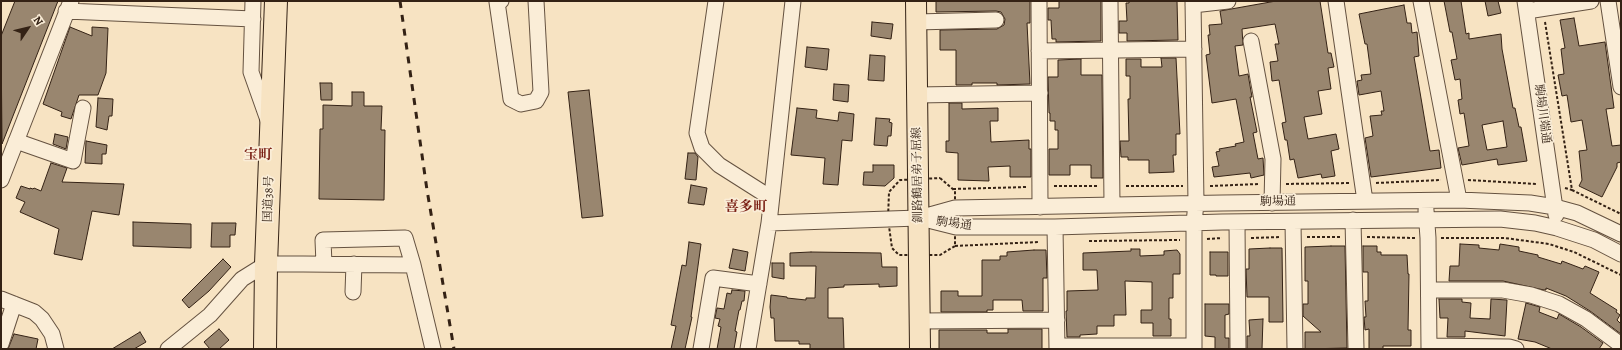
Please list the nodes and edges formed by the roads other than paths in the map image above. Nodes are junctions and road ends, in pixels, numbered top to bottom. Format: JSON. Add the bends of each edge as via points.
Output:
{"nodes":[{"id":1,"x":253,"y":1,"type":"edge"},
{"id":2,"x":276,"y":1,"type":"edge"},
{"id":3,"x":501,"y":1,"type":"edge"},
{"id":4,"x":536,"y":1,"type":"edge"},
{"id":5,"x":716,"y":1,"type":"edge"},
{"id":6,"x":792,"y":1,"type":"edge"},
{"id":7,"x":916,"y":1,"type":"edge"},
{"id":8,"x":1039,"y":1,"type":"edge"},
{"id":9,"x":1110,"y":1,"type":"edge"},
{"id":10,"x":1228,"y":1,"type":"edge"},
{"id":11,"x":1336,"y":1,"type":"edge"},
{"id":12,"x":1421,"y":1,"type":"edge"},
{"id":13,"x":1591,"y":1,"type":"edge"},
{"id":14,"x":1608,"y":1,"type":"edge"},
{"id":15,"x":1193,"y":3,"type":"edge"},
{"id":16,"x":68,"y":6,"type":"edge"},
{"id":17,"x":1526,"y":6,"type":"edge"},
{"id":18,"x":253,"y":19,"type":"junction"},
{"id":19,"x":996,"y":20,"type":"dead end"},
{"id":20,"x":916,"y":22,"type":"junction"},
{"id":21,"x":1251,"y":41,"type":"dead end"},
{"id":22,"x":1194,"y":49,"type":"junction"},
{"id":23,"x":1110,"y":50,"type":"junction"},
{"id":24,"x":1039,"y":51,"type":"junction"},
{"id":25,"x":1621,"y":87,"type":"edge"},
{"id":26,"x":1040,"y":93,"type":"junction"},
{"id":27,"x":917,"y":95,"type":"junction"},
{"id":28,"x":83,"y":108,"type":"dead end"},
{"id":29,"x":271,"y":128,"type":"junction"},
{"id":30,"x":16,"y":141,"type":"junction"},
{"id":31,"x":1,"y":180,"type":"edge"},
{"id":32,"x":771,"y":198,"type":"junction"},
{"id":33,"x":1426,"y":200,"type":"junction"},
{"id":34,"x":1459,"y":200,"type":"junction"},
{"id":35,"x":1364,"y":201,"type":"junction"},
{"id":36,"x":1196,"y":203,"type":"junction"},
{"id":37,"x":1272,"y":203,"type":"junction"},
{"id":38,"x":1112,"y":205,"type":"junction"},
{"id":39,"x":1040,"y":207,"type":"junction"},
{"id":40,"x":1555,"y":207,"type":"junction"},
{"id":41,"x":919,"y":218,"type":"junction"},
{"id":42,"x":1353,"y":220,"type":"junction"},
{"id":43,"x":1426,"y":220,"type":"junction"},
{"id":44,"x":1237,"y":222,"type":"junction"},
{"id":45,"x":1293,"y":222,"type":"junction"},
{"id":46,"x":769,"y":223,"type":"junction"},
{"id":47,"x":1194,"y":223,"type":"junction"},
{"id":48,"x":1557,"y":228,"type":"junction"},
{"id":49,"x":1055,"y":234,"type":"junction"},
{"id":50,"x":1621,"y":234,"type":"edge"},
{"id":51,"x":1621,"y":254,"type":"edge"},
{"id":52,"x":266,"y":264,"type":"junction"},
{"id":53,"x":324,"y":264,"type":"junction"},
{"id":54,"x":354,"y":264,"type":"junction"},
{"id":55,"x":413,"y":265,"type":"junction"},
{"id":56,"x":759,"y":284,"type":"junction"},
{"id":57,"x":1429,"y":290,"type":"junction"},
{"id":58,"x":353,"y":292,"type":"dead end"},
{"id":59,"x":8,"y":302,"type":"edge"},
{"id":60,"x":1057,"y":320,"type":"junction"},
{"id":61,"x":920,"y":321,"type":"junction"},
{"id":62,"x":1,"y":344,"type":"edge"},
{"id":63,"x":1621,"y":345,"type":"edge"},
{"id":64,"x":1194,"y":347,"type":"edge"},
{"id":65,"x":1057,"y":348,"type":"edge"},
{"id":66,"x":1429,"y":348,"type":"edge"},
{"id":67,"x":56,"y":349,"type":"edge"},
{"id":68,"x":168,"y":349,"type":"edge"},
{"id":69,"x":265,"y":349,"type":"edge"},
{"id":70,"x":433,"y":349,"type":"edge"},
{"id":71,"x":701,"y":349,"type":"edge"},
{"id":72,"x":748,"y":349,"type":"edge"},
{"id":73,"x":920,"y":349,"type":"edge"},
{"id":74,"x":1238,"y":349,"type":"edge"},
{"id":75,"x":1295,"y":349,"type":"edge"},
{"id":76,"x":1356,"y":349,"type":"edge"},
{"id":77,"x":1516,"y":349,"type":"edge"}],
"edges":[{"from":1,"to":18,"type":"street"},
{"from":2,"to":29,"type":"highway","name":"国道38号"},
{"from":3,"to":4,"type":"street","via":[[496,2],[512,99],[520,104],[536,101],[541,92]]},
{"from":5,"to":32,"type":"street","via":[[697,133],[702,148],[719,165]]},
{"from":6,"to":32,"type":"street"},
{"from":7,"to":20,"type":"main road","name":"釧路鶴居弟子屈線"},
{"from":8,"to":24,"type":"street"},
{"from":9,"to":23,"type":"street"},
{"from":10,"to":15,"type":"street"},
{"from":11,"to":35,"type":"street"},
{"from":12,"to":34,"type":"street"},
{"from":13,"to":17,"type":"street","via":[[1543,9]]},
{"from":14,"to":25,"type":"street"},
{"from":15,"to":22,"type":"street"},
{"from":16,"to":18,"type":"street"},
{"from":16,"to":30,"type":"street"},
{"from":17,"to":40,"type":"street","name":"駒場川端通"},
{"from":18,"to":29,"type":"street","via":[[251,72]]},
{"from":19,"to":20,"type":"street"},
{"from":20,"to":27,"type":"main road","name":"釧路鶴居弟子屈線"},
{"from":21,"to":37,"type":"street","via":[[1273,159]]},
{"from":22,"to":23,"type":"street"},
{"from":22,"to":36,"type":"street"},
{"from":23,"to":24,"type":"street"},
{"from":23,"to":38,"type":"street"},
{"from":24,"to":26,"type":"street"},
{"from":26,"to":27,"type":"street"},
{"from":26,"to":39,"type":"street"},
{"from":27,"to":41,"type":"main road","name":"釧路鶴居弟子屈線"},
{"from":28,"to":30,"type":"street","via":[[73,161]]},
{"from":29,"to":52,"type":"highway","name":"国道38号"},
{"from":30,"to":31,"type":"street"},
{"from":32,"to":46,"type":"street"},
{"from":33,"to":34,"type":"street","name":"駒場通"},
{"from":33,"to":35,"type":"street","name":"駒場通"},
{"from":33,"to":43,"type":"street"},
{"from":34,"to":40,"type":"street","name":"駒場通","via":[[1530,203]]},
{"from":35,"to":37,"type":"street","name":"駒場通"},
{"from":36,"to":37,"type":"street","name":"駒場通"},
{"from":36,"to":38,"type":"street","name":"駒場通"},
{"from":36,"to":47,"type":"street"},
{"from":38,"to":39,"type":"street","name":"駒場通"},
{"from":39,"to":41,"type":"street","name":"駒場通","via":[[955,208]]},
{"from":40,"to":48,"type":"street","name":"駒場川端通"},
{"from":40,"to":50,"type":"street","name":"駒場通","via":[[1577,213]]},
{"from":41,"to":46,"type":"street"},
{"from":41,"to":49,"type":"street","name":"駒場通","via":[[956,226]]},
{"from":41,"to":61,"type":"main road","name":"釧路鶴居弟子屈線"},
{"from":42,"to":43,"type":"street","name":"駒場通"},
{"from":42,"to":45,"type":"street","name":"駒場通"},
{"from":42,"to":76,"type":"street"},
{"from":43,"to":48,"type":"street","name":"駒場通","via":[[1500,219]]},
{"from":43,"to":57,"type":"street"},
{"from":44,"to":45,"type":"street","name":"駒場通"},
{"from":44,"to":47,"type":"street","name":"駒場通"},
{"from":44,"to":74,"type":"street"},
{"from":45,"to":75,"type":"street"},
{"from":46,"to":56,"type":"street"},
{"from":47,"to":49,"type":"street","name":"駒場通"},
{"from":47,"to":64,"type":"street"},
{"from":48,"to":51,"type":"street","name":"駒場通","via":[[1594,240]]},
{"from":49,"to":60,"type":"street"},
{"from":52,"to":53,"type":"street"},
{"from":52,"to":68,"type":"street","via":[[242,279],[210,315]]},
{"from":52,"to":69,"type":"highway","name":"国道38号"},
{"from":53,"to":54,"type":"street"},
{"from":53,"to":55,"type":"street","via":[[324,240],[405,238]]},
{"from":54,"to":55,"type":"street"},
{"from":54,"to":58,"type":"street"},
{"from":55,"to":70,"type":"street"},
{"from":56,"to":71,"type":"street","via":[[713,278]]},
{"from":56,"to":72,"type":"street"},
{"from":57,"to":63,"type":"street","via":[[1503,290],[1531,295],[1559,304],[1586,319]]},
{"from":57,"to":66,"type":"street"},
{"from":59,"to":62,"type":"street"},
{"from":59,"to":67,"type":"street","via":[[34,312],[42,319],[52,334]]},
{"from":60,"to":61,"type":"street"},
{"from":60,"to":65,"type":"street"},
{"from":61,"to":73,"type":"main road","name":"釧路鶴居弟子屈線"},
{"from":64,"to":65,"type":"street"},
{"from":66,"to":77,"type":"street"}]}
